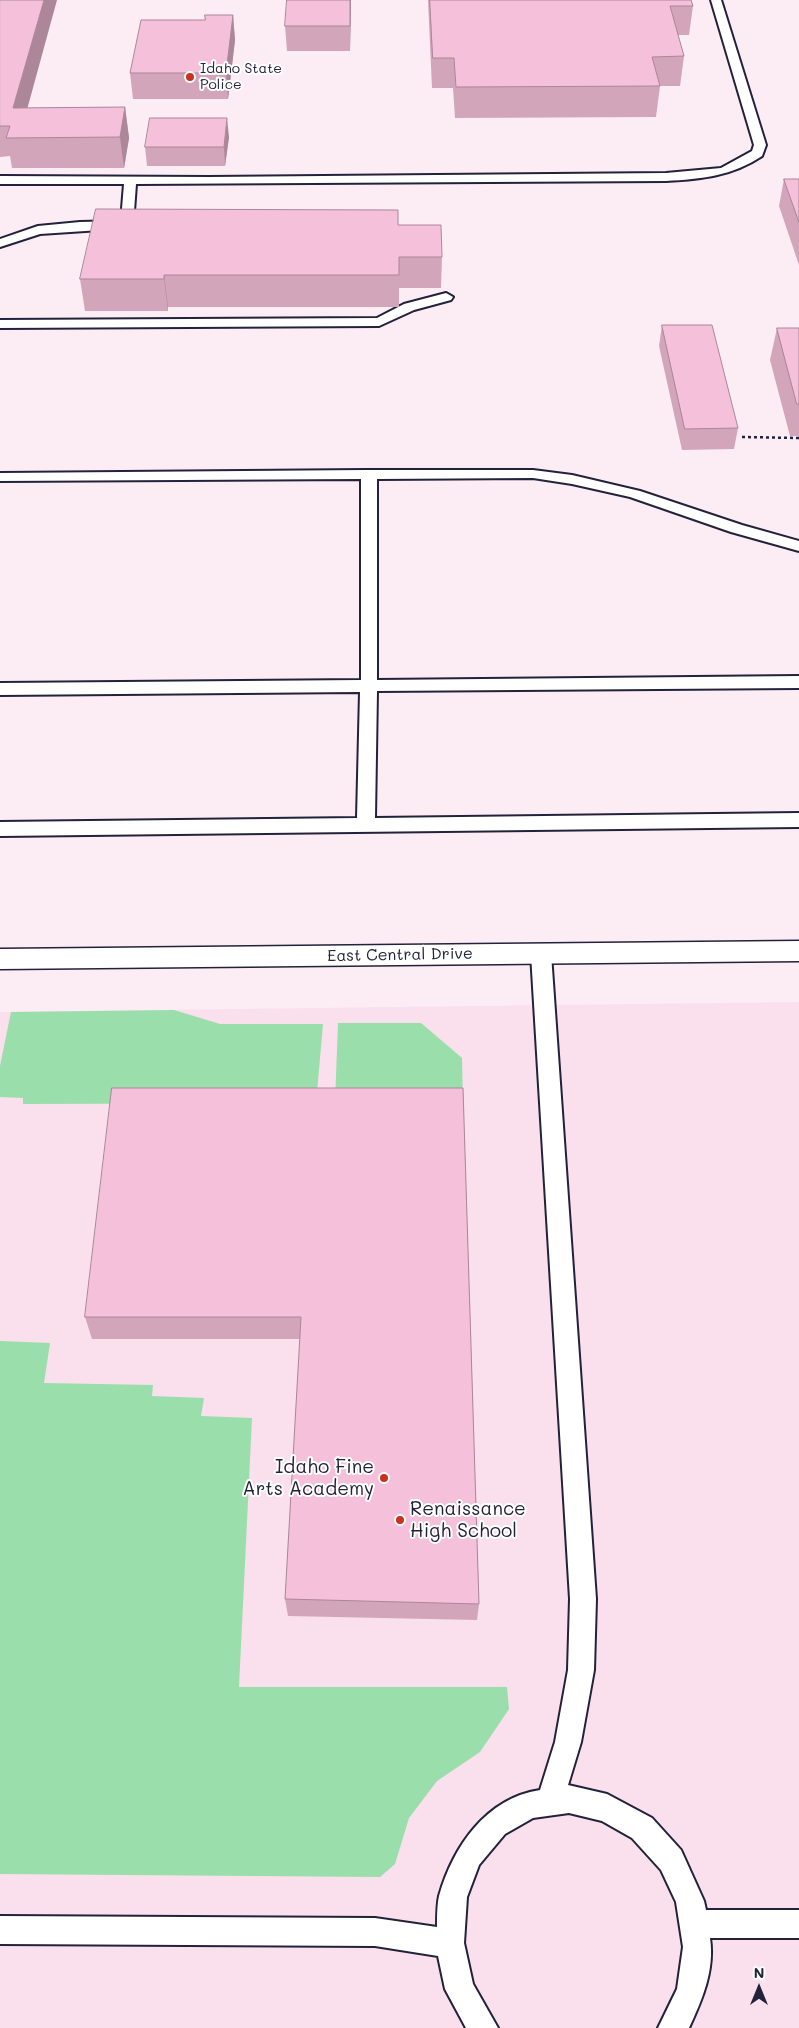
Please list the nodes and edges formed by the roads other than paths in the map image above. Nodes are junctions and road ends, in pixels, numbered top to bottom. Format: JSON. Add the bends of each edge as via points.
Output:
{"nodes":[{"id":1,"x":716,"y":0,"type":"edge"},
{"id":2,"x":0,"y":180,"type":"edge"},
{"id":3,"x":130,"y":180,"type":"junction"},
{"id":4,"x":0,"y":243,"type":"edge"},
{"id":5,"x":446,"y":296,"type":"dead end"},
{"id":6,"x":0,"y":324,"type":"edge"},
{"id":7,"x":369,"y":474,"type":"junction"},
{"id":8,"x":0,"y":477,"type":"edge"},
{"id":9,"x":799,"y":546,"type":"edge"},
{"id":10,"x":799,"y":682,"type":"edge"},
{"id":11,"x":369,"y":685,"type":"junction"},
{"id":12,"x":0,"y":689,"type":"edge"},
{"id":13,"x":799,"y":820,"type":"edge"},
{"id":14,"x":366,"y":825,"type":"junction"},
{"id":15,"x":0,"y":829,"type":"edge"},
{"id":16,"x":799,"y":951,"type":"edge"},
{"id":17,"x":540,"y":954,"type":"junction"},
{"id":18,"x":0,"y":959,"type":"edge"},
{"id":19,"x":550,"y":1801,"type":"junction"},
{"id":20,"x":693,"y":1924,"type":"junction"},
{"id":21,"x":799,"y":1924,"type":"edge"},
{"id":22,"x":0,"y":1930,"type":"edge"},
{"id":23,"x":450,"y":1943,"type":"junction"},
{"id":24,"x":483,"y":2028,"type":"edge"},
{"id":25,"x":673,"y":2028,"type":"edge"}],
"edges":[{"from":1,"to":3,"type":"lane","via":[[760,145],[758,153],[729,170],[666,177]]},
{"from":2,"to":3,"type":"lane"},
{"from":3,"to":4,"type":"lane","via":[[127,225],[38,230]]},
{"from":5,"to":6,"type":"lane","via":[[409,307],[379,322]]},
{"from":7,"to":8,"type":"lane"},
{"from":7,"to":9,"type":"lane","via":[[524,474],[575,480],[633,493]]},
{"from":7,"to":11,"type":"lane"},
{"from":10,"to":11,"type":"lane"},
{"from":11,"to":12,"type":"lane"},
{"from":11,"to":14,"type":"lane"},
{"from":13,"to":14,"type":"lane"},
{"from":14,"to":15,"type":"lane"},
{"from":16,"to":17,"type":"street","name":"East Central Drive"},
{"from":17,"to":18,"type":"street","name":"East Central Drive"},
{"from":17,"to":19,"type":"lane","via":[[584,1599],[581,1670],[568,1742]]},
{"from":19,"to":20,"type":"lane","via":[[569,1799],[607,1808],[642,1828],[671,1860],[690,1901]]},
{"from":19,"to":23,"type":"lane","via":[[530,1805],[496,1824],[469,1856],[453,1897]]},
{"from":20,"to":21,"type":"lane"},
{"from":20,"to":25,"type":"lane","via":[[697,1947],[691,1992]]},
{"from":22,"to":23,"type":"lane","via":[[375,1932]]},
{"from":23,"to":24,"type":"lane","via":[[460,1989]]}]}
